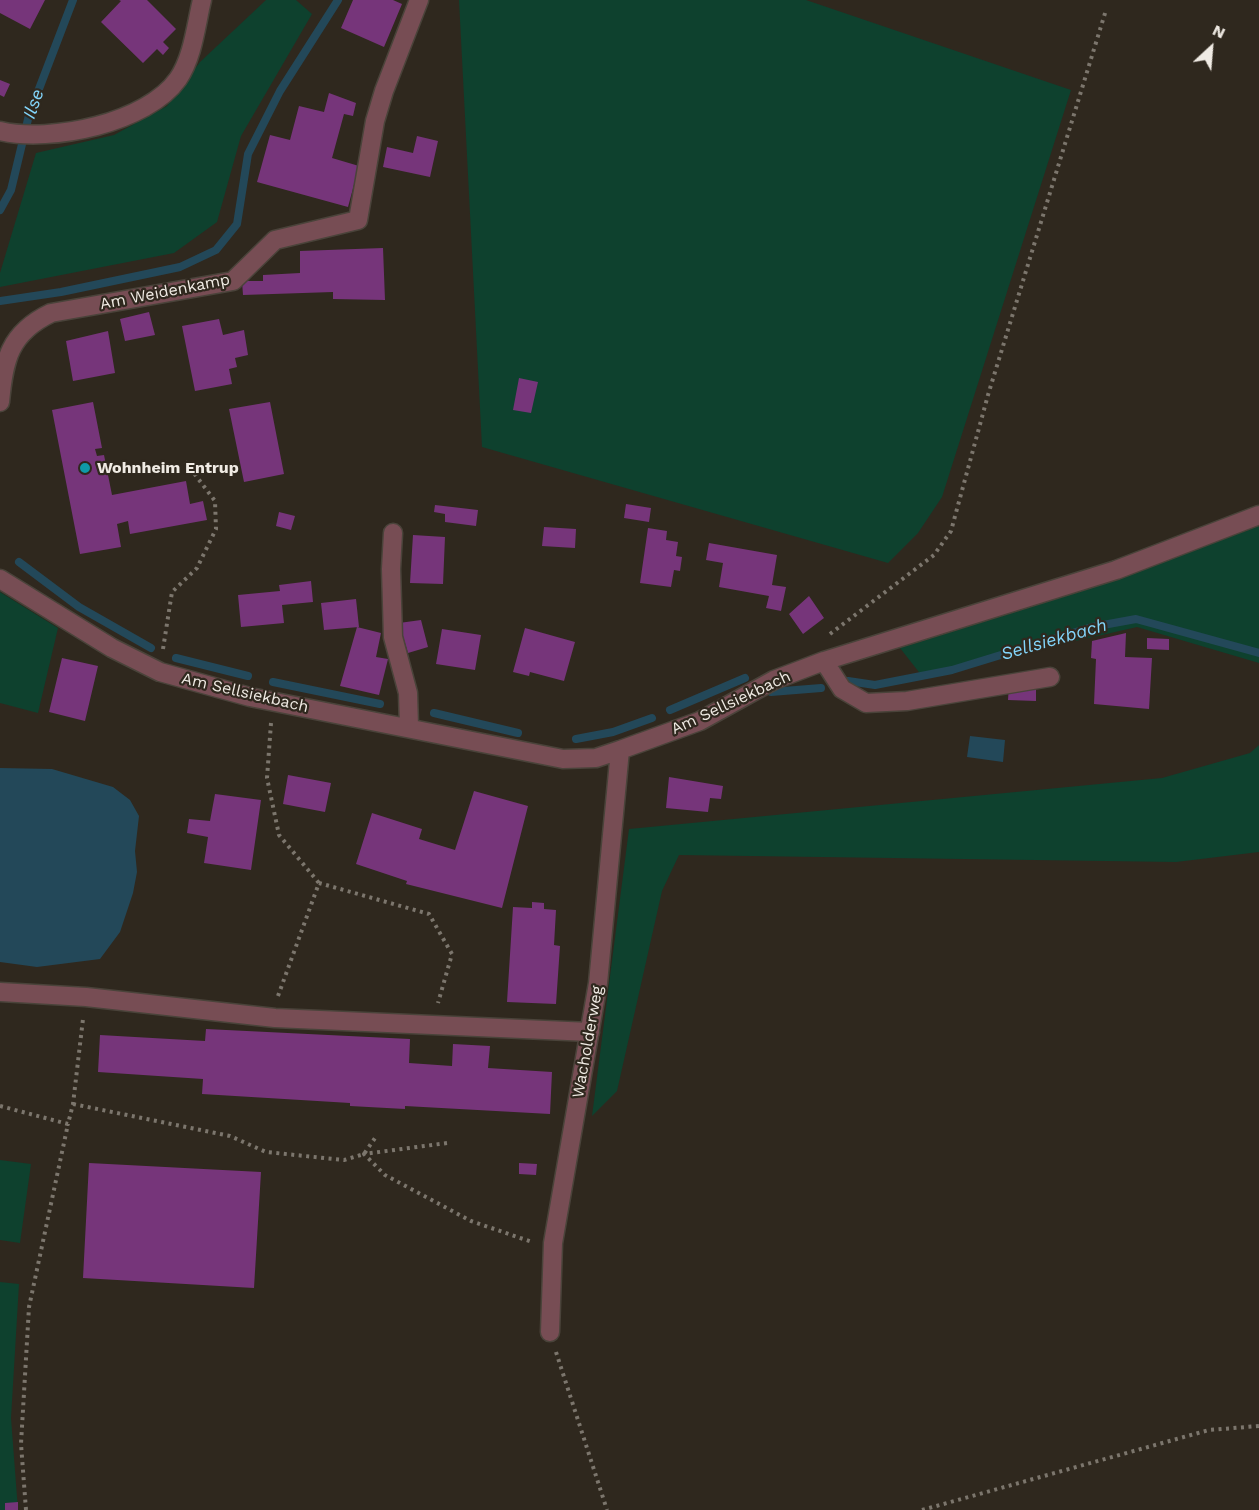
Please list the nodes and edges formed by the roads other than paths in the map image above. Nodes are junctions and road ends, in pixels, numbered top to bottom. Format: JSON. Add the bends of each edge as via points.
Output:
{"nodes":[{"id":1,"x":202,"y":0,"type":"edge"},
{"id":2,"x":420,"y":0,"type":"edge"},
{"id":3,"x":2,"y":131,"type":"edge"},
{"id":4,"x":0,"y":402,"type":"edge"},
{"id":5,"x":1259,"y":515,"type":"edge"},
{"id":6,"x":393,"y":532,"type":"dead end"},
{"id":7,"x":0,"y":579,"type":"edge"},
{"id":8,"x":824,"y":661,"type":"junction"},
{"id":9,"x":1050,"y":677,"type":"dead end"},
{"id":10,"x":409,"y":726,"type":"junction"},
{"id":11,"x":620,"y":750,"type":"junction"},
{"id":12,"x":0,"y":992,"type":"edge"},
{"id":13,"x":590,"y":1032,"type":"junction"},
{"id":14,"x":550,"y":1332,"type":"road end"}],
"edges":[{"from":1,"to":3,"type":"street","via":[[186,65],[169,90],[107,123],[61,133]]},
{"from":2,"to":4,"type":"street","name":"Am Weidenkamp","via":[[375,121],[358,220],[275,240],[233,281],[51,313],[36,320],[4,364]]},
{"from":5,"to":8,"type":"street","name":"Am Sellsiekbach","via":[[1116,570]]},
{"from":6,"to":10,"type":"street","via":[[393,637],[408,693]]},
{"from":7,"to":10,"type":"street","name":"Am Sellsiekbach","via":[[112,648],[160,672],[204,686]]},
{"from":8,"to":9,"type":"street","via":[[843,689],[866,703],[908,701]]},
{"from":8,"to":11,"type":"street","name":"Am Sellsiekbach","via":[[774,680],[700,721]]},
{"from":10,"to":11,"type":"street","name":"Am Sellsiekbach","via":[[474,743],[563,759],[596,758]]},
{"from":11,"to":13,"type":"street","name":"Wacholderweg"},
{"from":12,"to":13,"type":"street","via":[[86,996],[275,1017]]},
{"from":13,"to":14,"type":"street","name":"Wacholderweg","via":[[553,1243]]}]}
